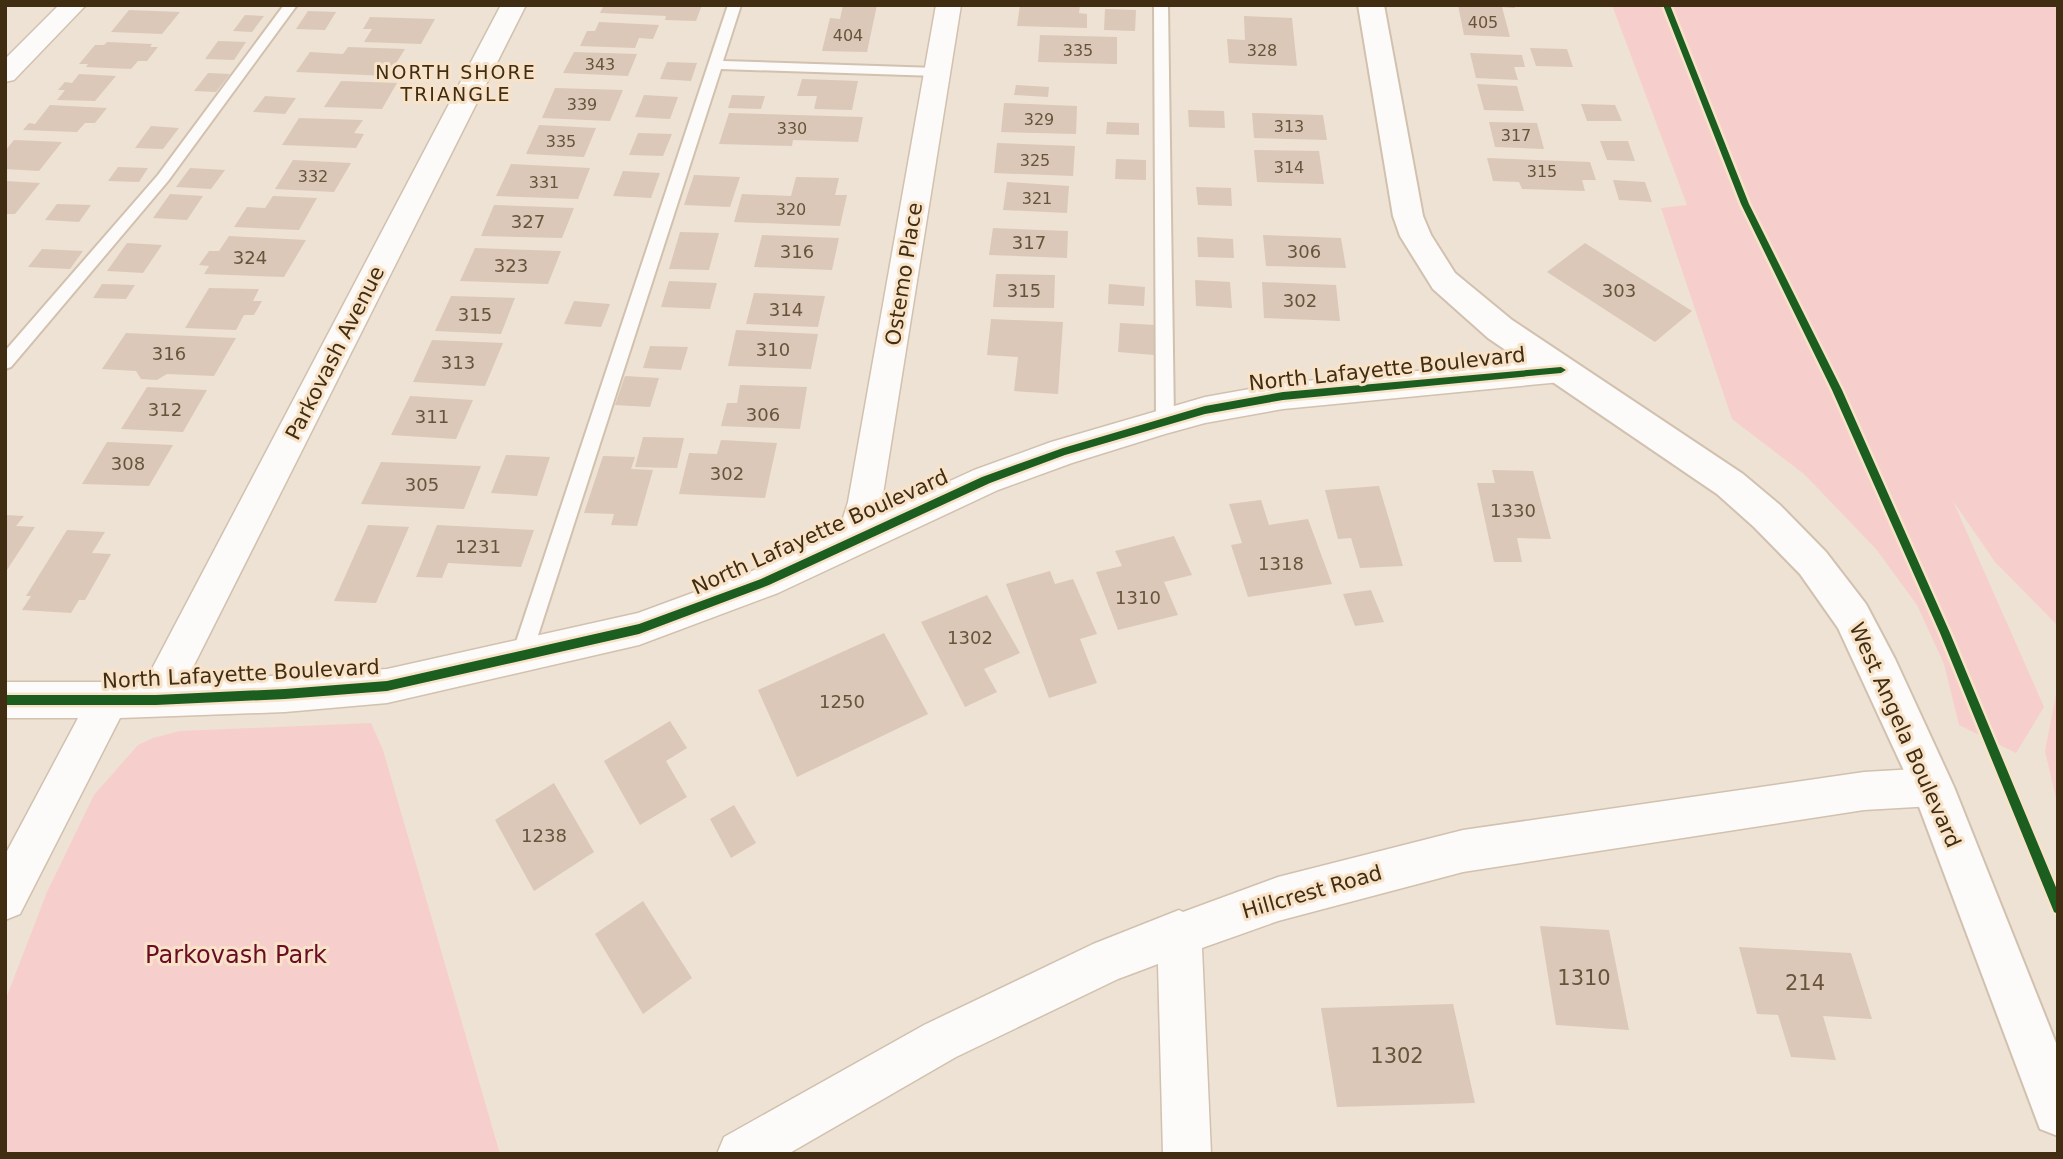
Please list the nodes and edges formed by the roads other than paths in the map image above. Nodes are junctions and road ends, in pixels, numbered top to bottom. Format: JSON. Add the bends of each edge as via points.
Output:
{"nodes":[{"id":1,"x":74,"y":5,"type":"edge"},
{"id":2,"x":291,"y":5,"type":"edge"},
{"id":3,"x":513,"y":5,"type":"edge"},
{"id":4,"x":735,"y":5,"type":"edge"},
{"id":5,"x":949,"y":5,"type":"edge"},
{"id":6,"x":1161,"y":5,"type":"edge"},
{"id":7,"x":1371,"y":5,"type":"edge"},
{"id":8,"x":714,"y":65,"type":"junction"},
{"id":9,"x":937,"y":72,"type":"junction"},
{"id":10,"x":5,"y":74,"type":"edge"},
{"id":11,"x":5,"y":363,"type":"edge"},
{"id":12,"x":1562,"y":370,"type":"junction"},
{"id":13,"x":1166,"y":421,"type":"junction"},
{"id":14,"x":854,"y":541,"type":"junction"},
{"id":15,"x":521,"y":657,"type":"junction"},
{"id":16,"x":5,"y":700,"type":"edge"},
{"id":17,"x":156,"y":700,"type":"junction"},
{"id":18,"x":108,"y":701,"type":"junction"},
{"id":19,"x":1933,"y":787,"type":"junction"},
{"id":20,"x":5,"y":899,"type":"edge"},
{"id":21,"x":1179,"y":932,"type":"junction"},
{"id":22,"x":2058,"y":1111,"type":"edge"},
{"id":23,"x":741,"y":1154,"type":"edge"},
{"id":24,"x":1187,"y":1154,"type":"edge"}],
"edges":[{"from":1,"to":10,"type":"street"},
{"from":2,"to":11,"type":"lane","via":[[163,178]]},
{"from":3,"to":17,"type":"street","name":"Parkovash Avenue"},
{"from":4,"to":8,"type":"lane"},
{"from":5,"to":9,"type":"street","name":"Ostemo Place"},
{"from":6,"to":13,"type":"lane"},
{"from":7,"to":12,"type":"street","name":"West Angela Boulevard","via":[[1408,216],[1416,236],[1444,281],[1500,329]]},
{"from":8,"to":9,"type":"lane"},
{"from":8,"to":15,"type":"lane"},
{"from":9,"to":14,"type":"street","name":"Ostemo Place","via":[[866,502]]},
{"from":12,"to":13,"type":"street","name":"North Lafayette Boulevard","via":[[1283,396]]},
{"from":12,"to":19,"type":"street","name":"West Angela Boulevard","via":[[1730,484],[1813,563],[1852,616]]},
{"from":13,"to":14,"type":"street","name":"North Lafayette Boulevard","via":[[986,480]]},
{"from":14,"to":15,"type":"street","name":"North Lafayette Boulevard","via":[[765,582],[639,629]]},
{"from":15,"to":17,"type":"street","name":"North Lafayette Boulevard","via":[[387,686]]},
{"from":16,"to":18,"type":"street","name":"North Lafayette Boulevard"},
{"from":17,"to":18,"type":"street","name":"North Lafayette Boulevard"},
{"from":18,"to":20,"type":"street"},
{"from":19,"to":21,"type":"street","name":"Hillcrest Road","via":[[1864,791],[1462,851],[1278,899]]},
{"from":19,"to":22,"type":"street","name":"West Angela Boulevard"},
{"from":21,"to":23,"type":"street","name":"Hillcrest Road","via":[[1109,960],[940,1041]]},
{"from":21,"to":24,"type":"street"}]}
